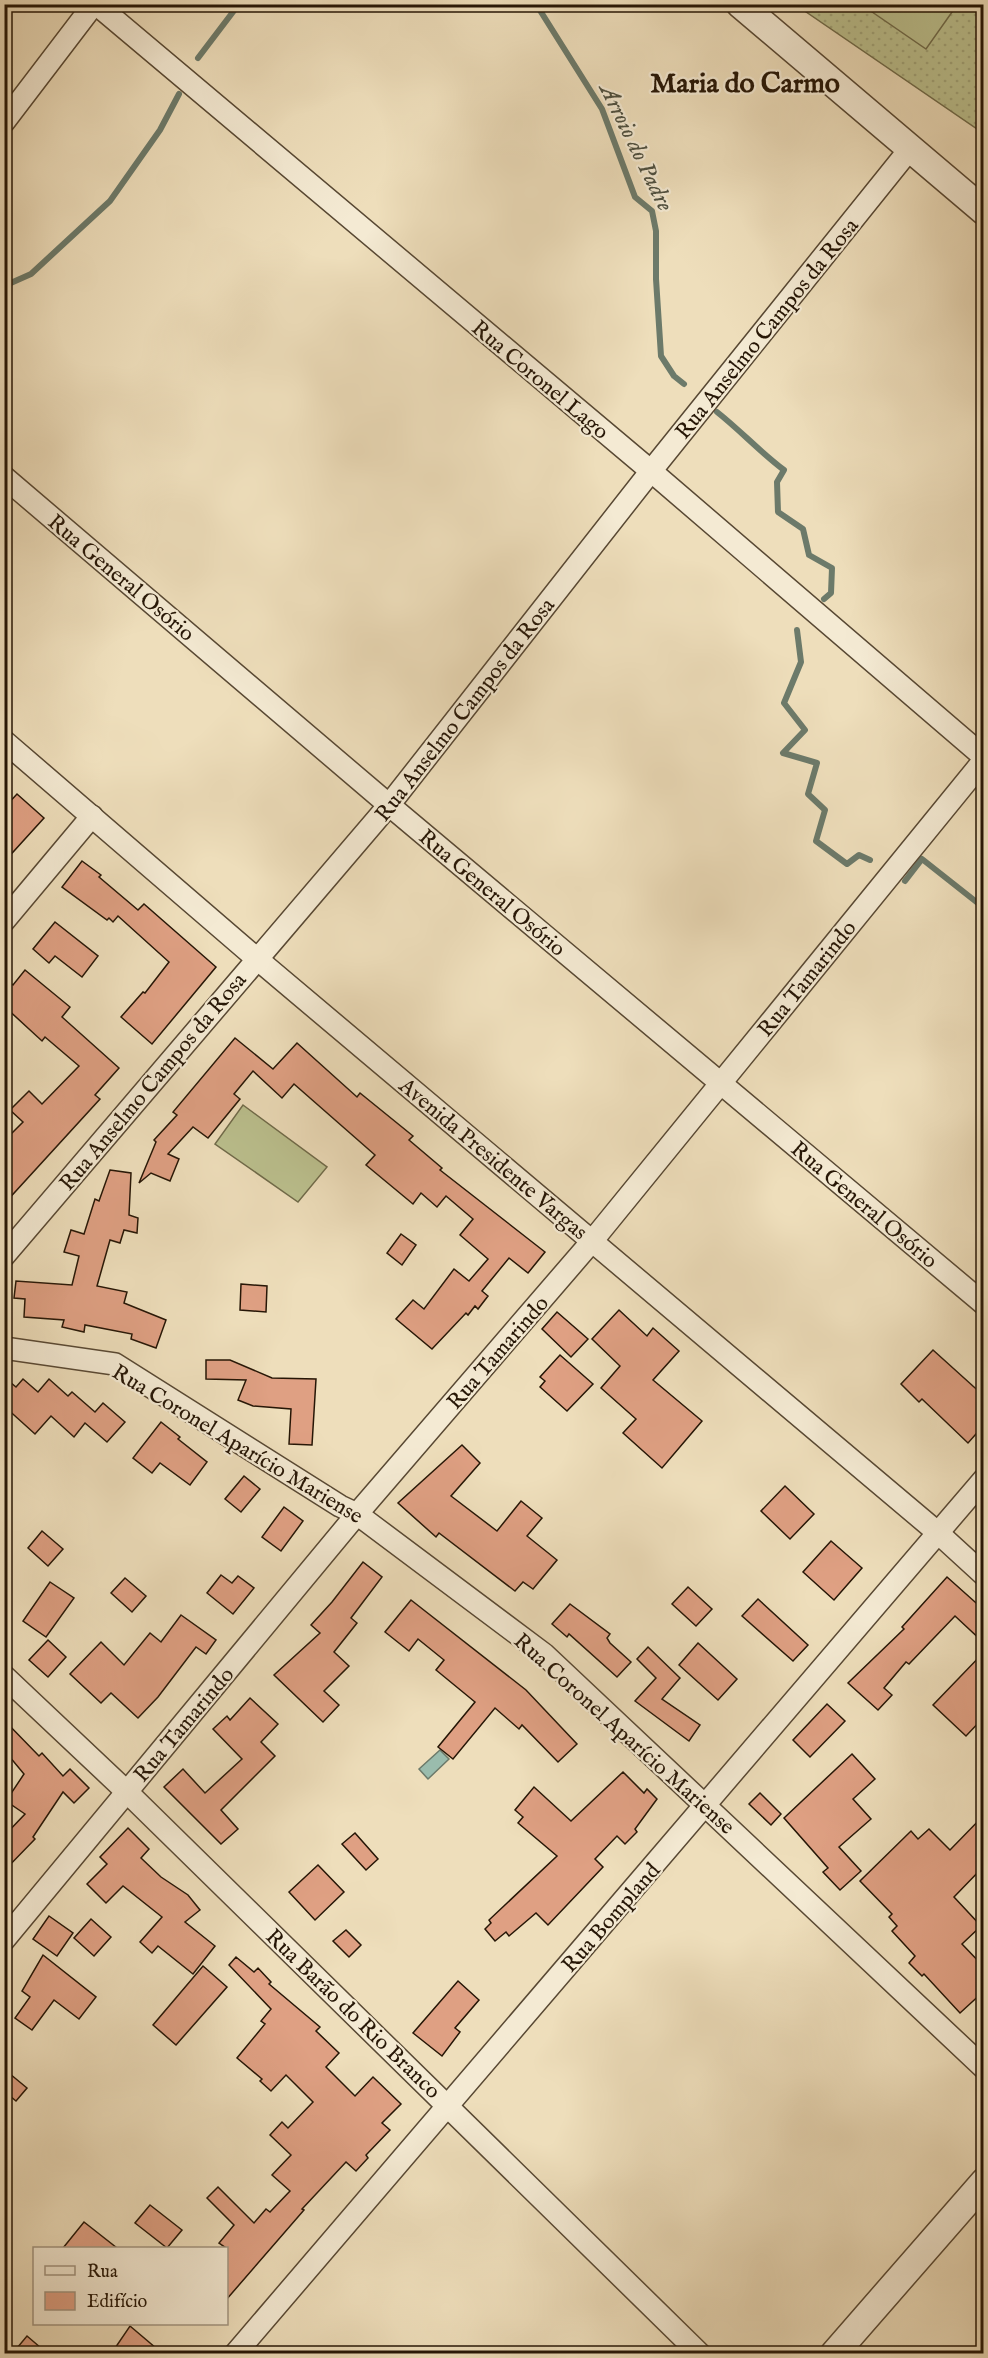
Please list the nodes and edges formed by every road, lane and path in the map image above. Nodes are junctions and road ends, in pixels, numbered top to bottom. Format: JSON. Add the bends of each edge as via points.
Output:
{"nodes":[{"id":1,"x":95,"y":4,"type":"edge"},
{"id":2,"x":740,"y":4,"type":"edge"},
{"id":3,"x":4,"y":122,"type":"edge"},
{"id":4,"x":909,"y":150,"type":"junction"},
{"id":5,"x":984,"y":211,"type":"edge"},
{"id":6,"x":651,"y":471,"type":"junction"},
{"id":7,"x":4,"y":477,"type":"edge"},
{"id":8,"x":4,"y":741,"type":"edge"},
{"id":9,"x":984,"y":758,"type":"edge"},
{"id":10,"x":389,"y":805,"type":"junction"},
{"id":11,"x":92,"y":816,"type":"junction"},
{"id":12,"x":4,"y":921,"type":"edge"},
{"id":13,"x":256,"y":958,"type":"junction"},
{"id":14,"x":722,"y":1082,"type":"junction"},
{"id":15,"x":593,"y":1240,"type":"junction"},
{"id":16,"x":4,"y":1256,"type":"edge"},
{"id":17,"x":984,"y":1304,"type":"edge"},
{"id":18,"x":4,"y":1348,"type":"edge"},
{"id":19,"x":984,"y":1479,"type":"edge"},
{"id":20,"x":357,"y":1514,"type":"junction"},
{"id":21,"x":936,"y":1532,"type":"junction"},
{"id":22,"x":984,"y":1575,"type":"edge"},
{"id":23,"x":4,"y":1676,"type":"edge"},
{"id":24,"x":127,"y":1792,"type":"junction"},
{"id":25,"x":706,"y":1806,"type":"junction"},
{"id":26,"x":4,"y":1940,"type":"edge"},
{"id":27,"x":984,"y":2068,"type":"edge"},
{"id":28,"x":448,"y":2105,"type":"junction"},
{"id":29,"x":984,"y":2182,"type":"edge"},
{"id":30,"x":235,"y":2354,"type":"edge"},
{"id":31,"x":700,"y":2354,"type":"edge"},
{"id":32,"x":834,"y":2354,"type":"edge"}],
"edges":[{"from":1,"to":3,"type":"street"},
{"from":1,"to":6,"type":"street","name":"Rua Coronel Lago"},
{"from":2,"to":4,"type":"street"},
{"from":4,"to":5,"type":"street"},
{"from":4,"to":6,"type":"street","name":"Rua Anselmo Campos da Rosa"},
{"from":6,"to":9,"type":"street","name":"Rua Coronel Lago"},
{"from":6,"to":10,"type":"street","name":"Rua Anselmo Campos da Rosa"},
{"from":7,"to":10,"type":"street","name":"Rua General Osório"},
{"from":8,"to":11,"type":"street","name":"Avenida Presidente Vargas"},
{"from":9,"to":14,"type":"street","name":"Rua Tamarindo"},
{"from":10,"to":13,"type":"street","name":"Rua Anselmo Campos da Rosa"},
{"from":10,"to":14,"type":"street","name":"Rua General Osório"},
{"from":11,"to":12,"type":"street"},
{"from":11,"to":13,"type":"street","name":"Avenida Presidente Vargas"},
{"from":13,"to":15,"type":"street","name":"Avenida Presidente Vargas"},
{"from":13,"to":16,"type":"street","name":"Rua Anselmo Campos da Rosa"},
{"from":14,"to":15,"type":"street","name":"Rua Tamarindo"},
{"from":14,"to":17,"type":"street","name":"Rua General Osório"},
{"from":15,"to":20,"type":"street","name":"Rua Tamarindo"},
{"from":15,"to":21,"type":"street","name":"Avenida Presidente Vargas"},
{"from":18,"to":20,"type":"street","name":"Rua Coronel Aparício Mariense","via":[[115,1364]]},
{"from":19,"to":21,"type":"street","name":"Rua Bompland"},
{"from":20,"to":24,"type":"street","name":"Rua Tamarindo"},
{"from":20,"to":25,"type":"street","name":"Rua Coronel Aparício Mariense","via":[[544,1654]]},
{"from":21,"to":22,"type":"street","name":"Avenida Presidente Vargas"},
{"from":21,"to":25,"type":"street","name":"Rua Bompland"},
{"from":23,"to":24,"type":"street","name":"Rua Barão do Rio Branco"},
{"from":24,"to":26,"type":"street","name":"Rua Tamarindo"},
{"from":24,"to":28,"type":"street","name":"Rua Barão do Rio Branco"},
{"from":25,"to":27,"type":"street","name":"Rua Coronel Aparício Mariense"},
{"from":25,"to":28,"type":"street","name":"Rua Bompland"},
{"from":28,"to":30,"type":"street","name":"Rua Bompland"},
{"from":28,"to":31,"type":"street","name":"Rua Barão do Rio Branco"},
{"from":29,"to":32,"type":"street"}]}
